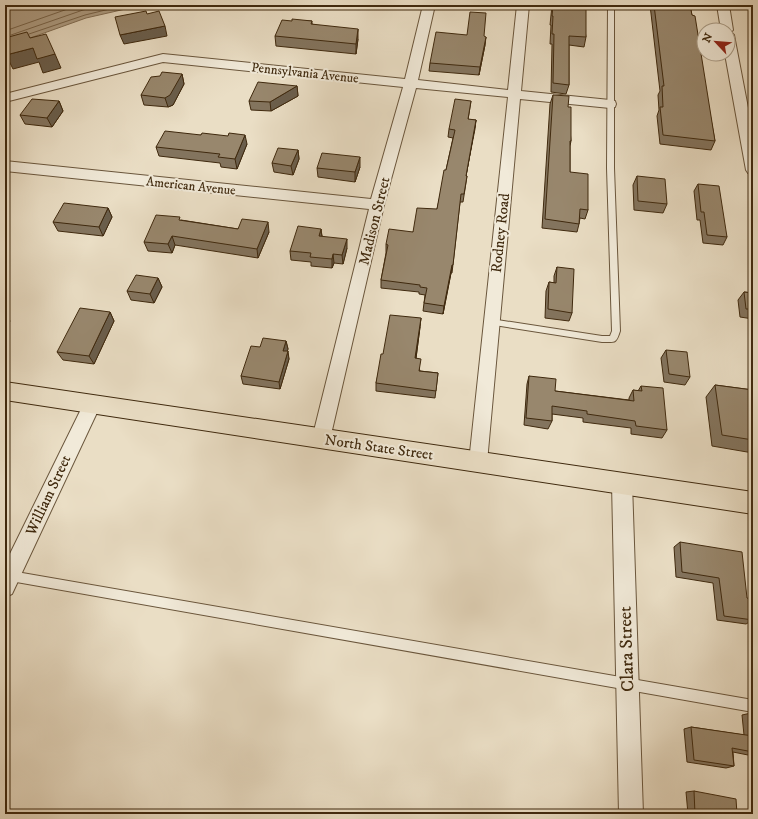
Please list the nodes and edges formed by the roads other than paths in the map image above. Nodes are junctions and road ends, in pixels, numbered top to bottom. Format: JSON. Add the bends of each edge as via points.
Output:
{"nodes":[{"id":1,"x":429,"y":5,"type":"edge"},
{"id":2,"x":523,"y":5,"type":"edge"},
{"id":3,"x":611,"y":5,"type":"edge"},
{"id":4,"x":722,"y":5,"type":"edge"},
{"id":5,"x":725,"y":22,"type":"edge"},
{"id":6,"x":733,"y":62,"type":"edge"},
{"id":7,"x":411,"y":82,"type":"junction"},
{"id":8,"x":515,"y":93,"type":"junction"},
{"id":9,"x":5,"y":98,"type":"edge"},
{"id":10,"x":610,"y":104,"type":"junction"},
{"id":11,"x":5,"y":166,"type":"edge"},
{"id":12,"x":753,"y":170,"type":"edge"},
{"id":13,"x":378,"y":205,"type":"junction"},
{"id":14,"x":491,"y":322,"type":"junction"},
{"id":15,"x":5,"y":391,"type":"edge"},
{"id":16,"x":92,"y":404,"type":"junction"},
{"id":17,"x":321,"y":438,"type":"junction"},
{"id":18,"x":478,"y":462,"type":"junction"},
{"id":19,"x":622,"y":483,"type":"junction"},
{"id":20,"x":753,"y":503,"type":"edge"},
{"id":21,"x":7,"y":579,"type":"edge"},
{"id":22,"x":627,"y":684,"type":"junction"},
{"id":23,"x":753,"y":706,"type":"edge"},
{"id":24,"x":631,"y":814,"type":"edge"}],
"edges":[{"from":1,"to":7,"type":"street","name":"Madison Street"},
{"from":2,"to":8,"type":"street","name":"Rodney Road"},
{"from":3,"to":10,"type":"lane"},
{"from":4,"to":5,"type":"street"},
{"from":6,"to":12,"type":"street"},
{"from":7,"to":8,"type":"street","name":"Pennsylvania Avenue"},
{"from":7,"to":9,"type":"street","name":"Pennsylvania Avenue","via":[[163,58]]},
{"from":7,"to":13,"type":"street","name":"Madison Street"},
{"from":8,"to":10,"type":"street","name":"Pennsylvania Avenue"},
{"from":8,"to":14,"type":"street","name":"Rodney Road"},
{"from":10,"to":14,"type":"lane","via":[[612,261],[616,331],[612,339]]},
{"from":11,"to":13,"type":"street","name":"American Avenue"},
{"from":13,"to":17,"type":"street","name":"Madison Street"},
{"from":14,"to":18,"type":"street","name":"Rodney Road"},
{"from":15,"to":16,"type":"main road","name":"North State Street"},
{"from":16,"to":17,"type":"main road","name":"North State Street"},
{"from":16,"to":21,"type":"street","name":"William Street"},
{"from":17,"to":18,"type":"main road","name":"North State Street"},
{"from":18,"to":19,"type":"main road","name":"North State Street"},
{"from":19,"to":20,"type":"main road","name":"North State Street"},
{"from":19,"to":22,"type":"street","name":"Clara Street"},
{"from":21,"to":22,"type":"lane"},
{"from":22,"to":23,"type":"lane"},
{"from":22,"to":24,"type":"street","name":"Clara Street"}]}
